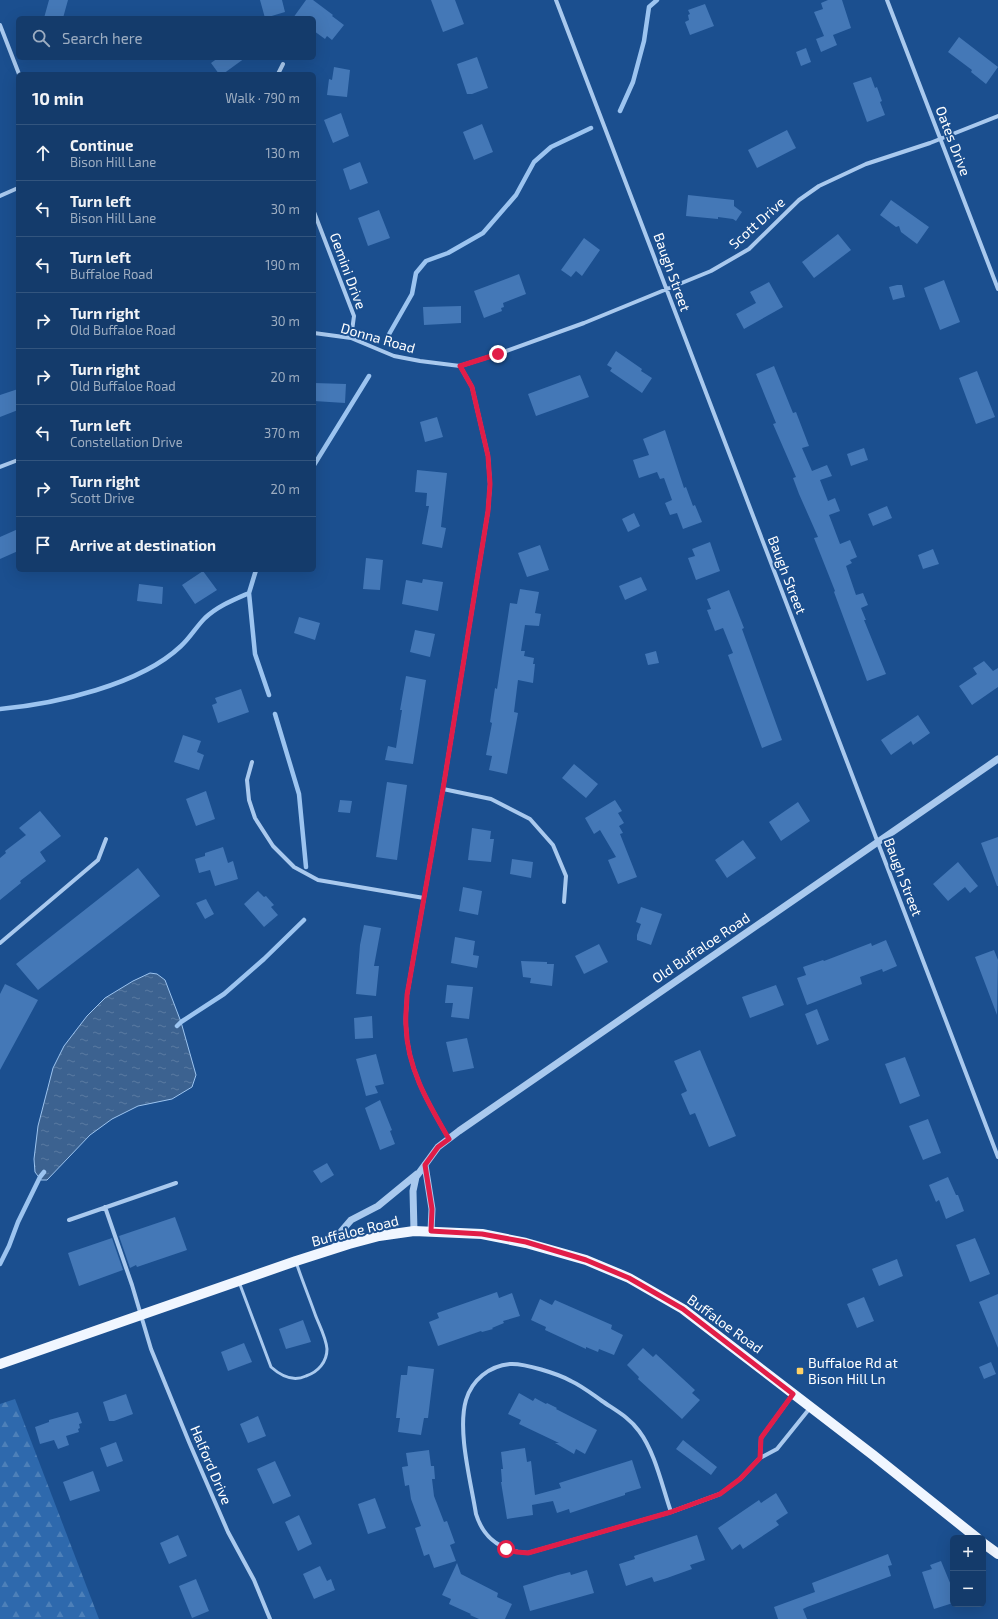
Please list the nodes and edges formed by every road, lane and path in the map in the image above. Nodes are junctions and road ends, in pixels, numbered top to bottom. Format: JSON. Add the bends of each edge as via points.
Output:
{"nodes":[{"id":1,"x":556,"y":0,"type":"edge"},
{"id":2,"x":887,"y":0,"type":"edge"},
{"id":3,"x":0,"y":25,"type":"edge"},
{"id":4,"x":283,"y":64,"type":"dead end"},
{"id":5,"x":18,"y":72,"type":"edge"},
{"id":6,"x":279,"y":72,"type":"edge"},
{"id":7,"x":998,"y":116,"type":"edge"},
{"id":8,"x":941,"y":139,"type":"junction"},
{"id":9,"x":16,"y":189,"type":"edge"},
{"id":10,"x":0,"y":196,"type":"edge"},
{"id":11,"x":316,"y":217,"type":"edge"},
{"id":12,"x":998,"y":289,"type":"edge"},
{"id":13,"x":667,"y":290,"type":"junction"},
{"id":14,"x":316,"y":334,"type":"edge"},
{"id":15,"x":351,"y":338,"type":"junction"},
{"id":16,"x":460,"y":366,"type":"junction"},
{"id":17,"x":16,"y":461,"type":"edge"},
{"id":18,"x":0,"y":467,"type":"edge"},
{"id":19,"x":998,"y":759,"type":"edge"},
{"id":20,"x":252,"y":762,"type":"dead end"},
{"id":21,"x":443,"y":789,"type":"junction"},
{"id":22,"x":106,"y":839,"type":"dead end"},
{"id":23,"x":878,"y":843,"type":"junction"},
{"id":24,"x":424,"y":898,"type":"junction"},
{"id":25,"x":564,"y":902,"type":"dead end"},
{"id":26,"x":0,"y":943,"type":"edge"},
{"id":27,"x":449,"y":1139,"type":"junction"},
{"id":28,"x":998,"y":1157,"type":"edge"},
{"id":29,"x":425,"y":1165,"type":"junction"},
{"id":30,"x":420,"y":1171,"type":"junction"},
{"id":31,"x":176,"y":1183,"type":"dead end"},
{"id":32,"x":105,"y":1207,"type":"junction"},
{"id":33,"x":69,"y":1220,"type":"dead end"},
{"id":34,"x":414,"y":1231,"type":"junction"},
{"id":35,"x":431,"y":1231,"type":"junction"},
{"id":36,"x":334,"y":1249,"type":"junction"},
{"id":37,"x":296,"y":1261,"type":"junction"},
{"id":38,"x":238,"y":1281,"type":"junction"},
{"id":39,"x":141,"y":1315,"type":"junction"},
{"id":40,"x":0,"y":1364,"type":"edge"},
{"id":41,"x":793,"y":1394,"type":"junction"},
{"id":42,"x":810,"y":1408,"type":"junction"},
{"id":43,"x":760,"y":1458,"type":"junction"},
{"id":44,"x":671,"y":1512,"type":"junction"},
{"id":45,"x":973,"y":1535,"type":"edge"},
{"id":46,"x":986,"y":1545,"type":"edge"},
{"id":47,"x":998,"y":1554,"type":"edge"},
{"id":48,"x":270,"y":1619,"type":"edge"}],
"edges":[{"from":1,"to":13,"type":"street","name":"Baugh Street"},
{"from":2,"to":8,"type":"street","name":"Oates Drive"},
{"from":3,"to":5,"type":"street"},
{"from":4,"to":6,"type":"street"},
{"from":7,"to":8,"type":"street","name":"Scott Drive"},
{"from":8,"to":12,"type":"street","name":"Oates Drive"},
{"from":8,"to":13,"type":"street","name":"Scott Drive","via":[[866,164],[819,186],[799,200],[749,249],[711,271]]},
{"from":9,"to":10,"type":"street"},
{"from":11,"to":15,"type":"street","name":"Gemini Drive","via":[[354,316]]},
{"from":13,"to":16,"type":"street","name":"Scott Drive","via":[[534,342]]},
{"from":13,"to":23,"type":"street","name":"Baugh Street"},
{"from":14,"to":15,"type":"street","name":"Donna Road"},
{"from":15,"to":16,"type":"street","name":"Donna Road","via":[[394,356]]},
{"from":16,"to":21,"type":"street","via":[[472,387],[488,456],[490,484],[488,511]]},
{"from":17,"to":18,"type":"street"},
{"from":19,"to":23,"type":"street","name":"Old Buffaloe Road"},
{"from":20,"to":24,"type":"street","via":[[247,780],[249,800],[255,818],[273,846],[294,867],[318,880]]},
{"from":21,"to":24,"type":"street"},
{"from":21,"to":25,"type":"street","via":[[491,799],[530,819],[553,845],[566,876]]},
{"from":22,"to":26,"type":"street","via":[[98,860]]},
{"from":23,"to":27,"type":"street","name":"Old Buffaloe Road"},
{"from":23,"to":28,"type":"street","name":"Baugh Street"},
{"from":24,"to":27,"type":"street","via":[[407,995],[406,1026],[413,1069],[421,1090]]},
{"from":27,"to":29,"type":"street","name":"Old Buffaloe Road","via":[[438,1147]]},
{"from":29,"to":30,"type":"street","name":"Old Buffaloe Road"},
{"from":29,"to":35,"type":"street","via":[[432,1209]]},
{"from":30,"to":34,"type":"street","name":"Old Buffaloe Road","via":[[413,1191]]},
{"from":30,"to":36,"type":"street","via":[[378,1206],[351,1220],[339,1234]]},
{"from":31,"to":32,"type":"street"},
{"from":32,"to":33,"type":"street"},
{"from":32,"to":39,"type":"street","name":"Halford Drive"},
{"from":34,"to":35,"type":"main road","name":"Buffaloe Road"},
{"from":34,"to":36,"type":"main road","name":"Buffaloe Road","via":[[379,1236]]},
{"from":35,"to":41,"type":"main road","name":"Buffaloe Road","via":[[482,1234],[526,1242],[586,1260],[629,1278],[683,1309]]},
{"from":36,"to":37,"type":"main road","name":"Buffaloe Road"},
{"from":37,"to":38,"type":"main road","name":"Buffaloe Road"},
{"from":37,"to":38,"type":"lane","via":[[327,1349],[325,1360],[309,1376],[290,1378],[271,1367]]},
{"from":38,"to":39,"type":"main road","name":"Buffaloe Road"},
{"from":39,"to":40,"type":"main road","name":"Buffaloe Road"},
{"from":39,"to":48,"type":"street","name":"Halford Drive","via":[[151,1349],[189,1442]]},
{"from":41,"to":42,"type":"main road","name":"Buffaloe Road"},
{"from":41,"to":43,"type":"street","via":[[761,1438]]},
{"from":42,"to":43,"type":"street","via":[[777,1449]]},
{"from":42,"to":45,"type":"main road","name":"Buffaloe Road"},
{"from":43,"to":44,"type":"street","via":[[740,1479],[720,1494]]},
{"from":44,"to":44,"type":"street","via":[[528,1553],[506,1549],[494,1542],[480,1525],[476,1514],[463,1431],[466,1401],[477,1379],[496,1368],[511,1364],[544,1370],[571,1380],[628,1418],[648,1443]]},
{"from":46,"to":47,"type":"main road"}]}
